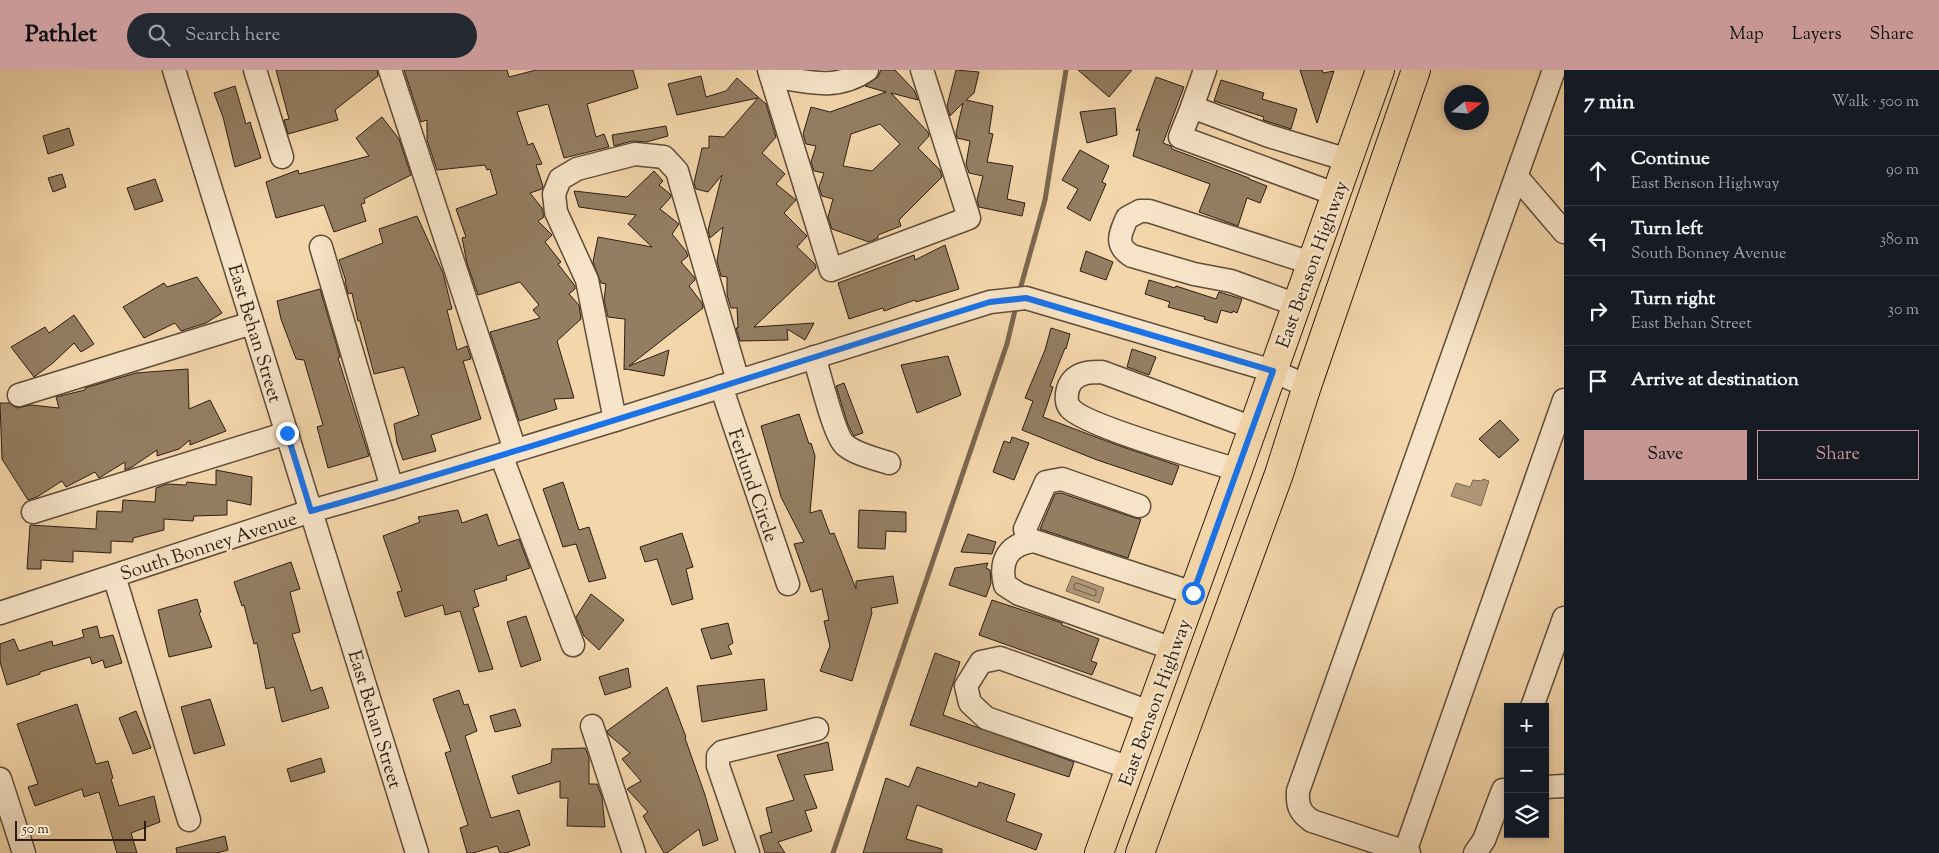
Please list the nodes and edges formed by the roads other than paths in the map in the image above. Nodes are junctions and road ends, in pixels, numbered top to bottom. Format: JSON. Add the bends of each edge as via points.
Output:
{"nodes":[{"id":1,"x":174,"y":70,"type":"edge"},
{"id":2,"x":255,"y":70,"type":"edge"},
{"id":3,"x":390,"y":70,"type":"edge"},
{"id":4,"x":867,"y":70,"type":"edge"},
{"id":5,"x":922,"y":70,"type":"edge"},
{"id":6,"x":1205,"y":70,"type":"edge"},
{"id":7,"x":1380,"y":70,"type":"edge"},
{"id":8,"x":1416,"y":70,"type":"edge"},
{"id":9,"x":1554,"y":70,"type":"edge"},
{"id":10,"x":770,"y":73,"type":"edge"},
{"id":11,"x":1192,"y":107,"type":"junction"},
{"id":12,"x":282,"y":156,"type":"dead end"},
{"id":13,"x":1348,"y":160,"type":"junction"},
{"id":14,"x":1517,"y":177,"type":"junction"},
{"id":15,"x":1335,"y":194,"type":"junction"},
{"id":16,"x":1564,"y":232,"type":"edge"},
{"id":17,"x":321,"y":247,"type":"dead end"},
{"id":18,"x":1311,"y":263,"type":"junction"},
{"id":19,"x":1297,"y":305,"type":"junction"},
{"id":20,"x":252,"y":323,"type":"junction"},
{"id":21,"x":814,"y":357,"type":"junction"},
{"id":22,"x":1273,"y":371,"type":"junction"},
{"id":23,"x":729,"y":383,"type":"junction"},
{"id":24,"x":1307,"y":386,"type":"junction"},
{"id":25,"x":18,"y":395,"type":"dead end"},
{"id":26,"x":1564,"y":400,"type":"edge"},
{"id":27,"x":615,"y":420,"type":"junction"},
{"id":28,"x":1253,"y":428,"type":"junction"},
{"id":29,"x":287,"y":433,"type":"junction"},
{"id":30,"x":508,"y":453,"type":"junction"},
{"id":31,"x":889,"y":463,"type":"dead end"},
{"id":32,"x":1238,"y":470,"type":"junction"},
{"id":33,"x":392,"y":488,"type":"junction"},
{"id":34,"x":1139,"y":506,"type":"dead end"},
{"id":35,"x":311,"y":511,"type":"junction"},
{"id":36,"x":32,"y":512,"type":"dead end"},
{"id":37,"x":1029,"y":541,"type":"junction"},
{"id":38,"x":114,"y":576,"type":"junction"},
{"id":39,"x":788,"y":584,"type":"dead end"},
{"id":40,"x":1193,"y":593,"type":"junction"},
{"id":41,"x":0,"y":613,"type":"edge"},
{"id":42,"x":1564,"y":618,"type":"edge"},
{"id":43,"x":573,"y":645,"type":"dead end"},
{"id":44,"x":1173,"y":649,"type":"junction"},
{"id":45,"x":1533,"y":703,"type":"edge"},
{"id":46,"x":1150,"y":712,"type":"junction"},
{"id":47,"x":592,"y":726,"type":"dead end"},
{"id":48,"x":817,"y":729,"type":"dead end"},
{"id":49,"x":1130,"y":768,"type":"junction"},
{"id":50,"x":0,"y":779,"type":"edge"},
{"id":51,"x":1564,"y":786,"type":"edge"},
{"id":52,"x":1549,"y":787,"type":"edge"},
{"id":53,"x":1504,"y":790,"type":"edge"},
{"id":54,"x":190,"y":820,"type":"dead end"},
{"id":55,"x":742,"y":850,"type":"edge"},
{"id":56,"x":1407,"y":852,"type":"edge"},
{"id":57,"x":24,"y":853,"type":"edge"},
{"id":58,"x":418,"y":853,"type":"edge"},
{"id":59,"x":634,"y":853,"type":"edge"},
{"id":60,"x":1099,"y":853,"type":"edge"},
{"id":61,"x":1140,"y":853,"type":"edge"},
{"id":62,"x":1475,"y":853,"type":"edge"}],
"edges":[{"from":1,"to":20,"type":"street","name":"East Behan Street"},
{"from":2,"to":12,"type":"street"},
{"from":3,"to":30,"type":"street"},
{"from":4,"to":10,"type":"street","via":[[842,83],[815,83]]},
{"from":5,"to":10,"type":"street","via":[[969,218],[830,270]]},
{"from":6,"to":11,"type":"street"},
{"from":7,"to":13,"type":"main road","name":"East Benson Highway"},
{"from":8,"to":24,"type":"main road","name":"East Benson Highway"},
{"from":9,"to":14,"type":"street"},
{"from":11,"to":13,"type":"street","via":[[1269,136]]},
{"from":11,"to":15,"type":"street","via":[[1180,137]]},
{"from":13,"to":15,"type":"main road","name":"East Benson Highway"},
{"from":14,"to":16,"type":"street"},
{"from":14,"to":56,"type":"street","via":[[1298,791],[1297,804],[1303,815],[1312,821]]},
{"from":15,"to":18,"type":"main road","name":"East Benson Highway"},
{"from":17,"to":33,"type":"street"},
{"from":18,"to":19,"type":"main road","name":"East Benson Highway"},
{"from":18,"to":19,"type":"street","via":[[1149,211],[1127,218],[1120,235],[1125,252],[1132,256],[1231,281]]},
{"from":19,"to":22,"type":"main road","name":"East Benson Highway"},
{"from":20,"to":25,"type":"street"},
{"from":20,"to":29,"type":"street","name":"East Behan Street"},
{"from":21,"to":22,"type":"street","name":"South Bonney Avenue","via":[[990,302],[1026,298]]},
{"from":21,"to":23,"type":"street","name":"South Bonney Avenue"},
{"from":21,"to":31,"type":"street","via":[[837,432],[844,444],[858,453]]},
{"from":22,"to":24,"type":"street","name":"South Bonney Avenue"},
{"from":22,"to":28,"type":"main road","name":"East Benson Highway"},
{"from":23,"to":27,"type":"street","name":"South Bonney Avenue"},
{"from":23,"to":27,"type":"street","name":"Ferlund Circle","via":[[677,171],[664,157],[635,154],[576,169],[560,179],[554,194],[556,212],[587,280]]},
{"from":23,"to":39,"type":"street","name":"Ferlund Circle"},
{"from":24,"to":61,"type":"main road","name":"East Benson Highway","via":[[1279,474]]},
{"from":26,"to":56,"type":"street"},
{"from":27,"to":30,"type":"street","name":"South Bonney Avenue"},
{"from":28,"to":32,"type":"main road","name":"East Benson Highway"},
{"from":28,"to":32,"type":"street","via":[[1102,372],[1080,375],[1072,382],[1066,396],[1068,407],[1077,415]]},
{"from":29,"to":35,"type":"street","name":"East Behan Street"},
{"from":29,"to":36,"type":"street"},
{"from":30,"to":33,"type":"street","name":"South Bonney Avenue"},
{"from":30,"to":43,"type":"street"},
{"from":32,"to":40,"type":"main road","name":"East Benson Highway"},
{"from":33,"to":35,"type":"street","name":"South Bonney Avenue"},
{"from":34,"to":37,"type":"street","via":[[1062,479],[1046,482],[1025,529]]},
{"from":35,"to":38,"type":"street","name":"South Bonney Avenue"},
{"from":35,"to":58,"type":"street","name":"East Behan Street"},
{"from":37,"to":40,"type":"street"},
{"from":37,"to":44,"type":"street","via":[[1016,546],[1005,558],[1002,572],[1005,585],[1018,594]]},
{"from":38,"to":41,"type":"street","name":"South Bonney Avenue"},
{"from":38,"to":54,"type":"street"},
{"from":40,"to":44,"type":"main road","name":"East Benson Highway"},
{"from":42,"to":45,"type":"street"},
{"from":44,"to":46,"type":"main road","name":"East Benson Highway"},
{"from":46,"to":49,"type":"main road","name":"East Benson Highway"},
{"from":46,"to":49,"type":"street","via":[[1000,658],[981,662],[966,686],[970,703],[986,718]]},
{"from":47,"to":59,"type":"street"},
{"from":48,"to":55,"type":"street","via":[[722,752],[718,756]]},
{"from":49,"to":60,"type":"main road","name":"East Benson Highway"},
{"from":50,"to":57,"type":"street"},
{"from":51,"to":52,"type":"street"},
{"from":53,"to":62,"type":"street","via":[[1484,840]]}]}
